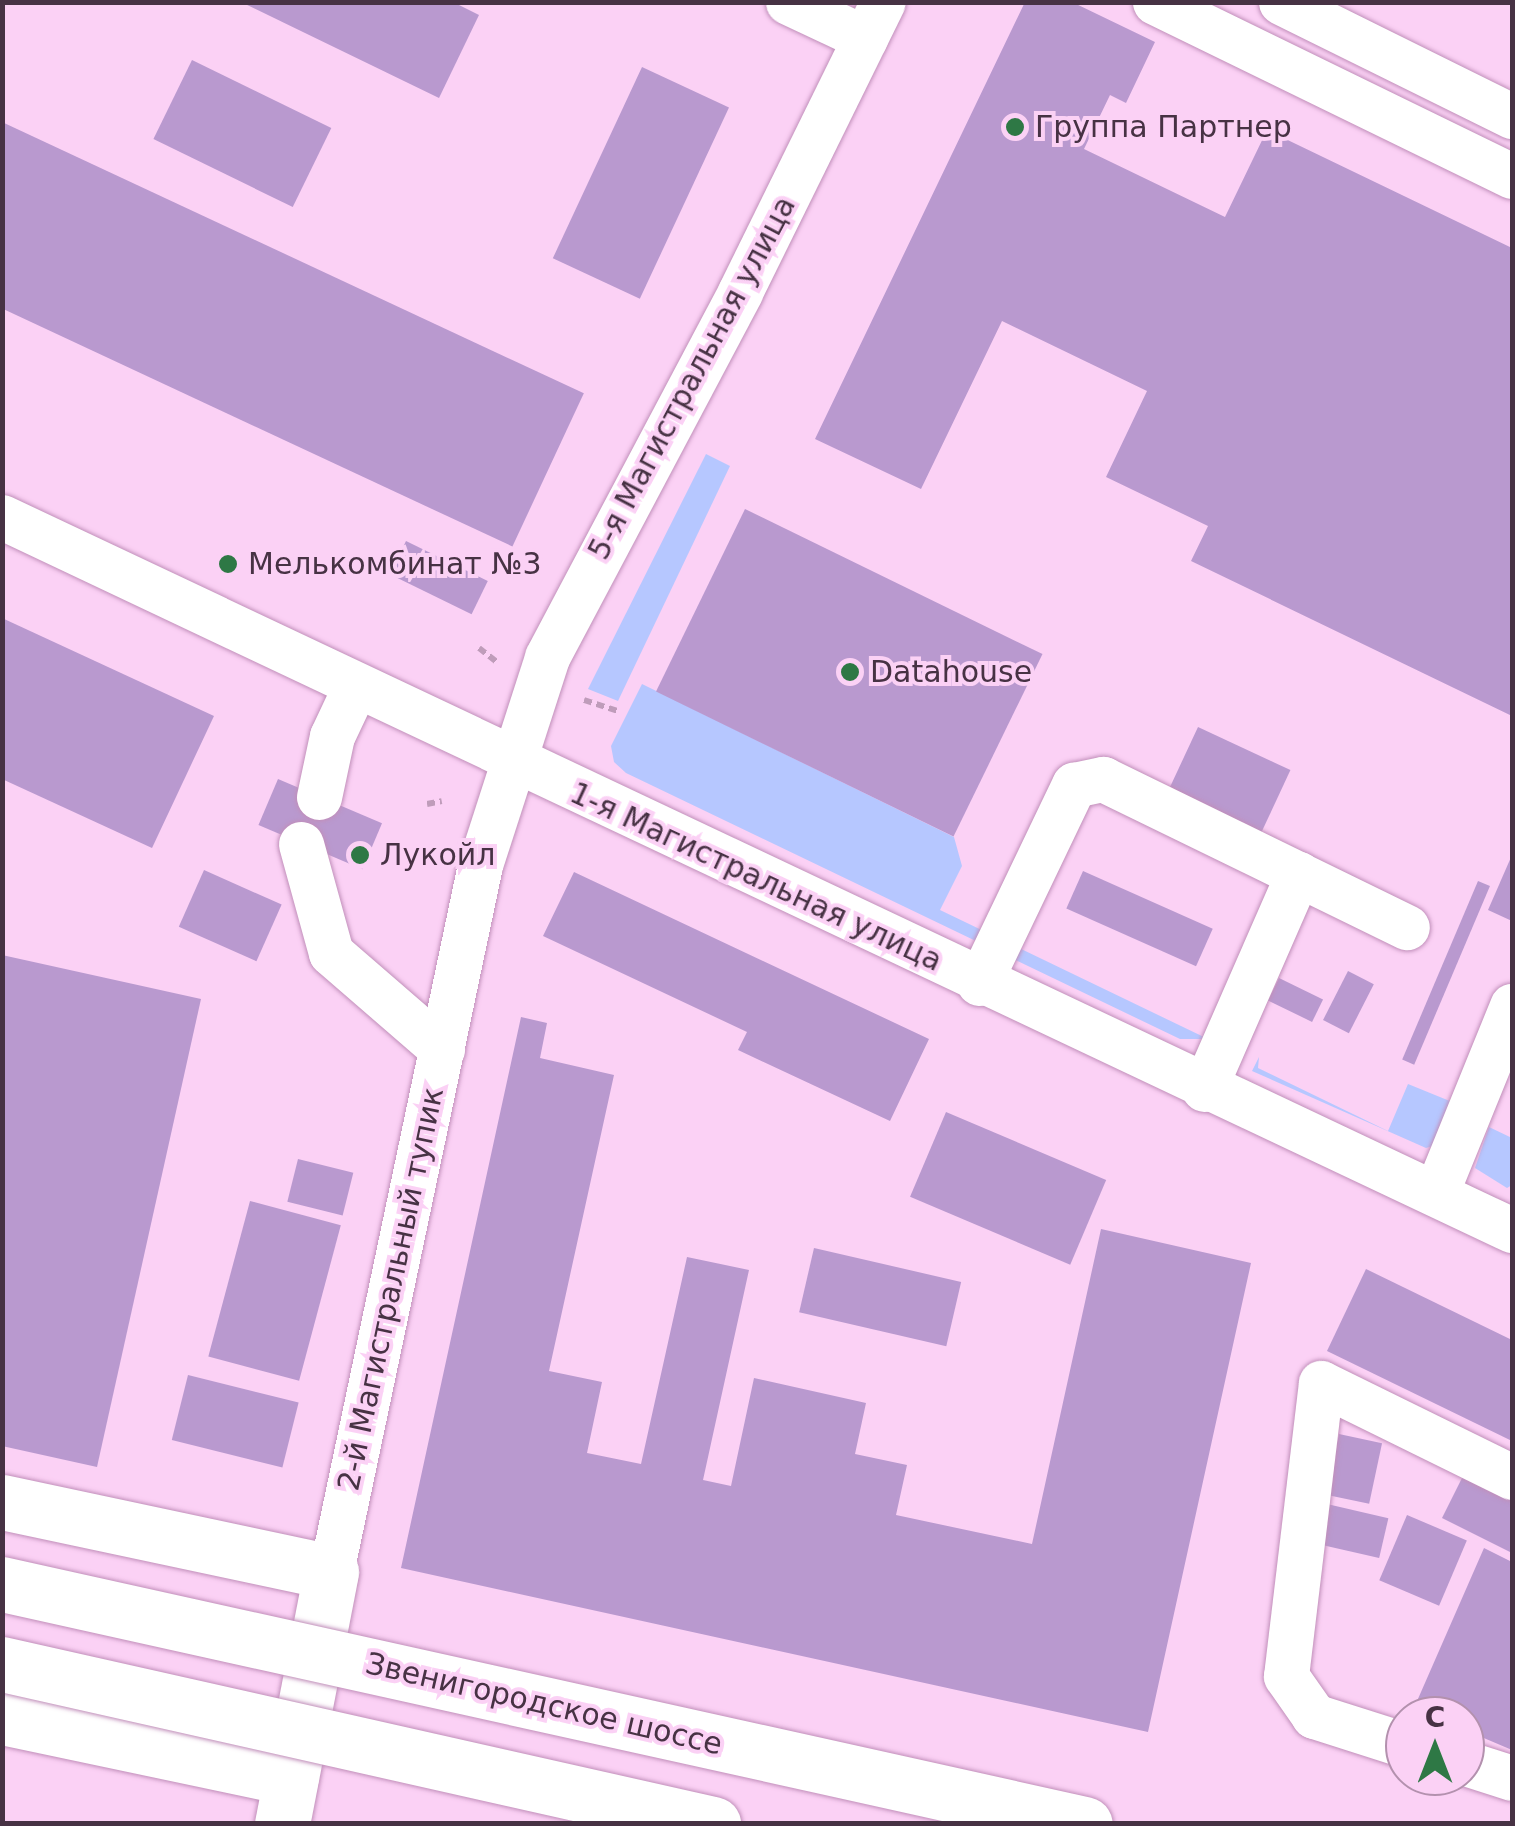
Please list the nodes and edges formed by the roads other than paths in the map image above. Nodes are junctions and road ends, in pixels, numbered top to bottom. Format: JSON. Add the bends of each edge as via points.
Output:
{"nodes":[{"id":1,"x":788,"y":2,"type":"edge"},
{"id":2,"x":1155,"y":2,"type":"edge"},
{"id":3,"x":1280,"y":2,"type":"edge"},
{"id":4,"x":874,"y":20,"type":"edge"},
{"id":5,"x":1512,"y":116,"type":"edge"},
{"id":6,"x":1512,"y":176,"type":"edge"},
{"id":7,"x":2,"y":518,"type":"edge"},
{"id":8,"x":356,"y":685,"type":"junction"},
{"id":9,"x":512,"y":758,"type":"junction"},
{"id":10,"x":319,"y":797,"type":"dead end"},
{"id":11,"x":302,"y":844,"type":"dead end"},
{"id":12,"x":1298,"y":874,"type":"junction"},
{"id":13,"x":1407,"y":927,"type":"dead end"},
{"id":14,"x":979,"y":983,"type":"junction"},
{"id":15,"x":1512,"y":1006,"type":"edge"},
{"id":16,"x":442,"y":1049,"type":"junction"},
{"id":17,"x":1204,"y":1089,"type":"junction"},
{"id":18,"x":1436,"y":1193,"type":"junction"},
{"id":19,"x":1512,"y":1230,"type":"edge"},
{"id":20,"x":1512,"y":1476,"type":"edge"},
{"id":21,"x":2,"y":1502,"type":"edge"},
{"id":22,"x":331,"y":1572,"type":"junction"},
{"id":23,"x":2,"y":1584,"type":"edge"},
{"id":24,"x":2,"y":1664,"type":"edge"},
{"id":25,"x":2,"y":1716,"type":"edge"},
{"id":26,"x":1385,"y":1739,"type":"edge"},
{"id":27,"x":1485,"y":1770,"type":"edge"},
{"id":28,"x":1512,"y":1778,"type":"edge"},
{"id":29,"x":286,"y":1801,"type":"edge"},
{"id":30,"x":713,"y":1824,"type":"edge"},
{"id":31,"x":1084,"y":1824,"type":"edge"}],
"edges":[{"from":1,"to":4,"type":"street"},
{"from":2,"to":6,"type":"street"},
{"from":3,"to":5,"type":"street"},
{"from":4,"to":9,"type":"street","name":"5-я Магистральная улица","via":[[740,292],[575,598]]},
{"from":7,"to":8,"type":"street","name":"1-я Магистральная улица"},
{"from":8,"to":9,"type":"street","name":"1-я Магистральная улица"},
{"from":8,"to":10,"type":"street","via":[[332,736]]},
{"from":9,"to":14,"type":"street","name":"1-я Магистральная улица"},
{"from":9,"to":16,"type":"street","name":"2-й Магистральный тупик","via":[[480,864]]},
{"from":11,"to":16,"type":"street","via":[[331,953]]},
{"from":12,"to":13,"type":"street"},
{"from":12,"to":14,"type":"street","via":[[1104,779],[1074,786]]},
{"from":12,"to":17,"type":"street"},
{"from":14,"to":17,"type":"street","name":"1-я Магистральная улица"},
{"from":15,"to":18,"type":"street"},
{"from":16,"to":22,"type":"street","name":"2-й Магистральный тупик"},
{"from":17,"to":18,"type":"street","name":"1-я Магистральная улица"},
{"from":18,"to":19,"type":"street","name":"1-я Магистральная улица"},
{"from":20,"to":26,"type":"street","via":[[1322,1383],[1286,1676],[1314,1716]]},
{"from":21,"to":22,"type":"main road"},
{"from":22,"to":29,"type":"main road","name":"2-й Магистральный тупик"},
{"from":23,"to":31,"type":"main road","name":"Звенигородское шоссе","bridge":true},
{"from":24,"to":30,"type":"main road","bridge":true},
{"from":25,"to":29,"type":"main road"},
{"from":27,"to":28,"type":"street"}]}
